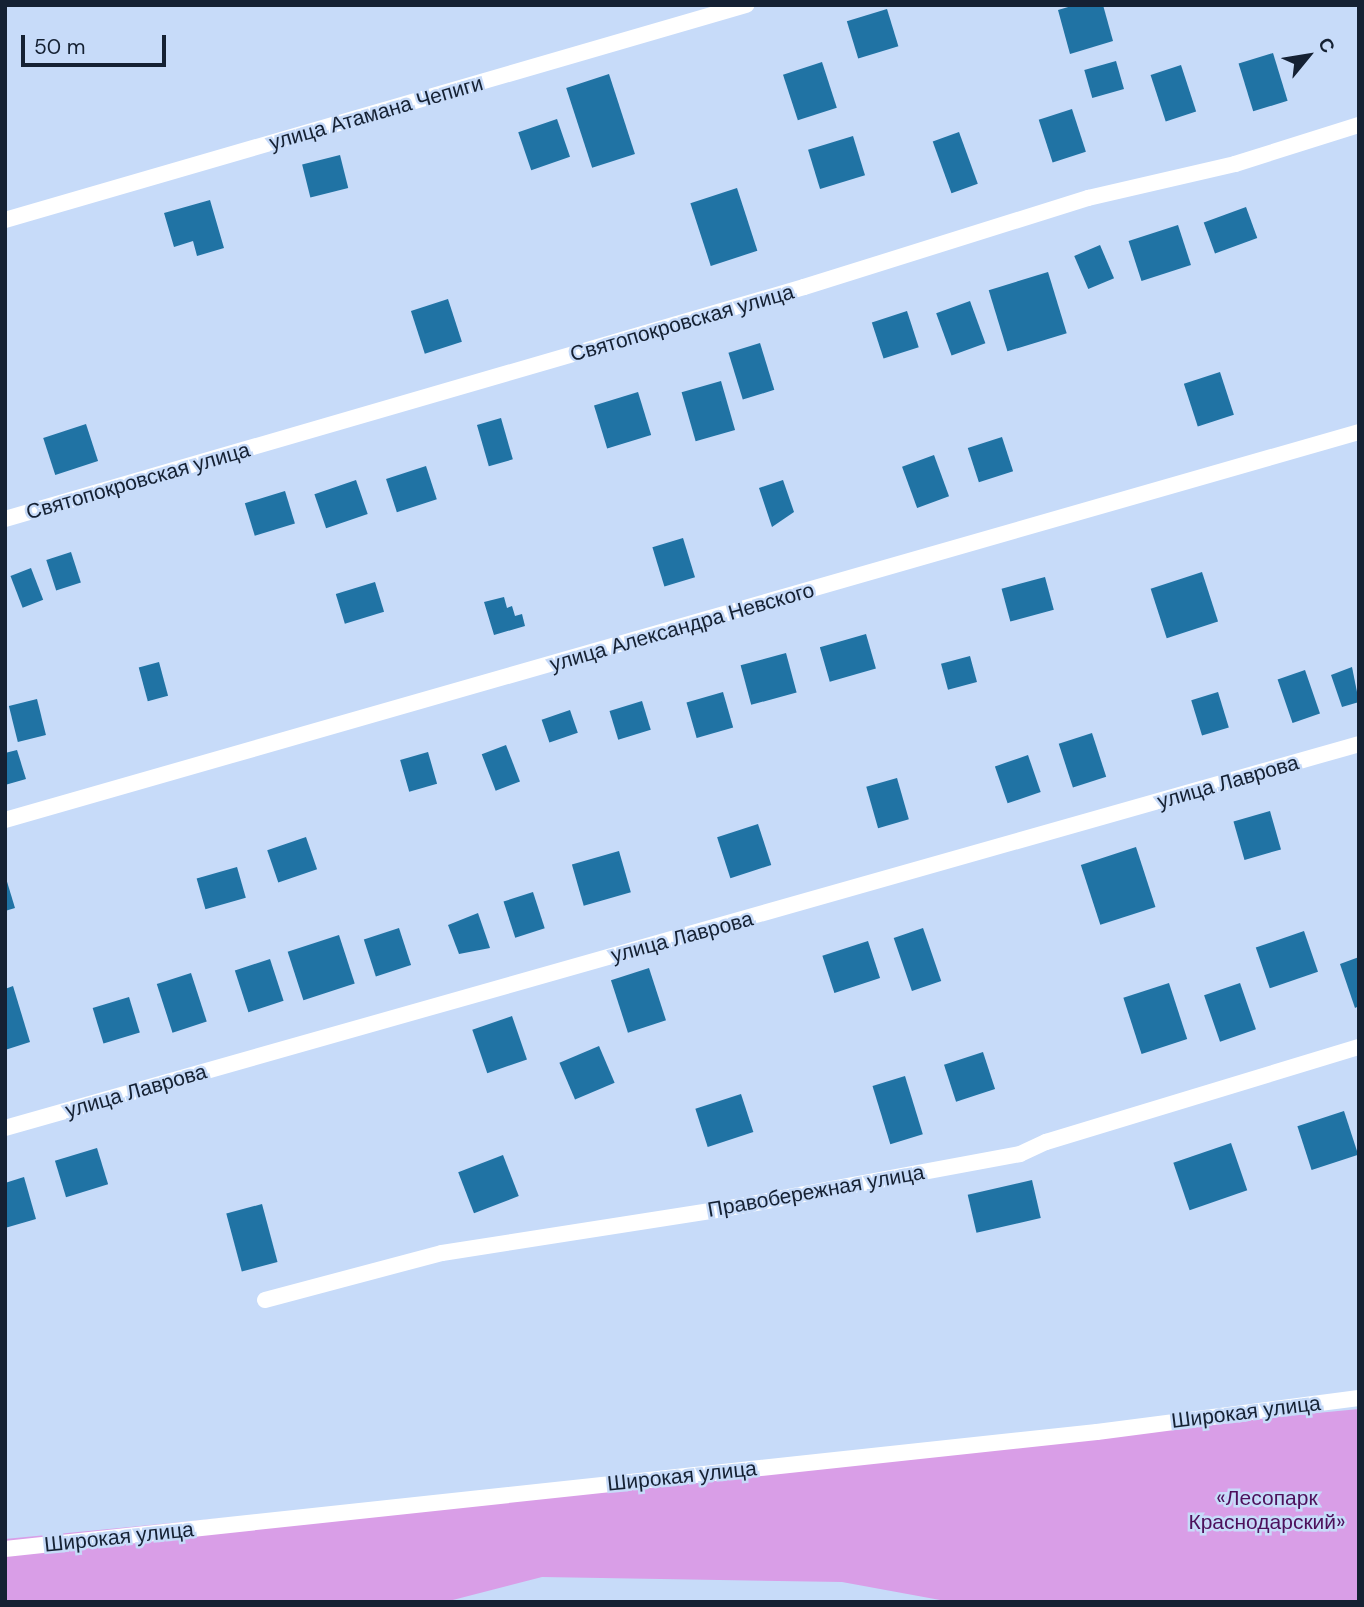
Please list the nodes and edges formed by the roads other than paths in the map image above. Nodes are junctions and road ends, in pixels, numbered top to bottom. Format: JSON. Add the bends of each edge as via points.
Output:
{"nodes":[{"id":1,"x":746,"y":5,"type":"edge"},
{"id":2,"x":1359,"y":125,"type":"edge"},
{"id":3,"x":5,"y":220,"type":"edge"},
{"id":4,"x":1359,"y":432,"type":"edge"},
{"id":5,"x":5,"y":519,"type":"edge"},
{"id":6,"x":1359,"y":744,"type":"edge"},
{"id":7,"x":5,"y":820,"type":"edge"},
{"id":8,"x":1359,"y":1047,"type":"edge"},
{"id":9,"x":5,"y":1128,"type":"edge"},
{"id":10,"x":265,"y":1300,"type":"dead end"},
{"id":11,"x":1359,"y":1398,"type":"edge"},
{"id":12,"x":5,"y":1549,"type":"edge"}],
"edges":[{"from":1,"to":3,"type":"street","name":"улица Атамана Чепиги"},
{"from":2,"to":5,"type":"street","name":"Святопокровская улица","via":[[1235,164],[1088,198],[804,287]]},
{"from":4,"to":7,"type":"street","name":"улица Александра Невского"},
{"from":6,"to":9,"type":"street","name":"улица Лаврова"},
{"from":8,"to":10,"type":"street","name":"Правобережная улица","via":[[1046,1142],[1020,1154],[729,1208],[442,1253]]},
{"from":11,"to":12,"type":"street","name":"Широкая улица","via":[[1097,1432]]}]}
